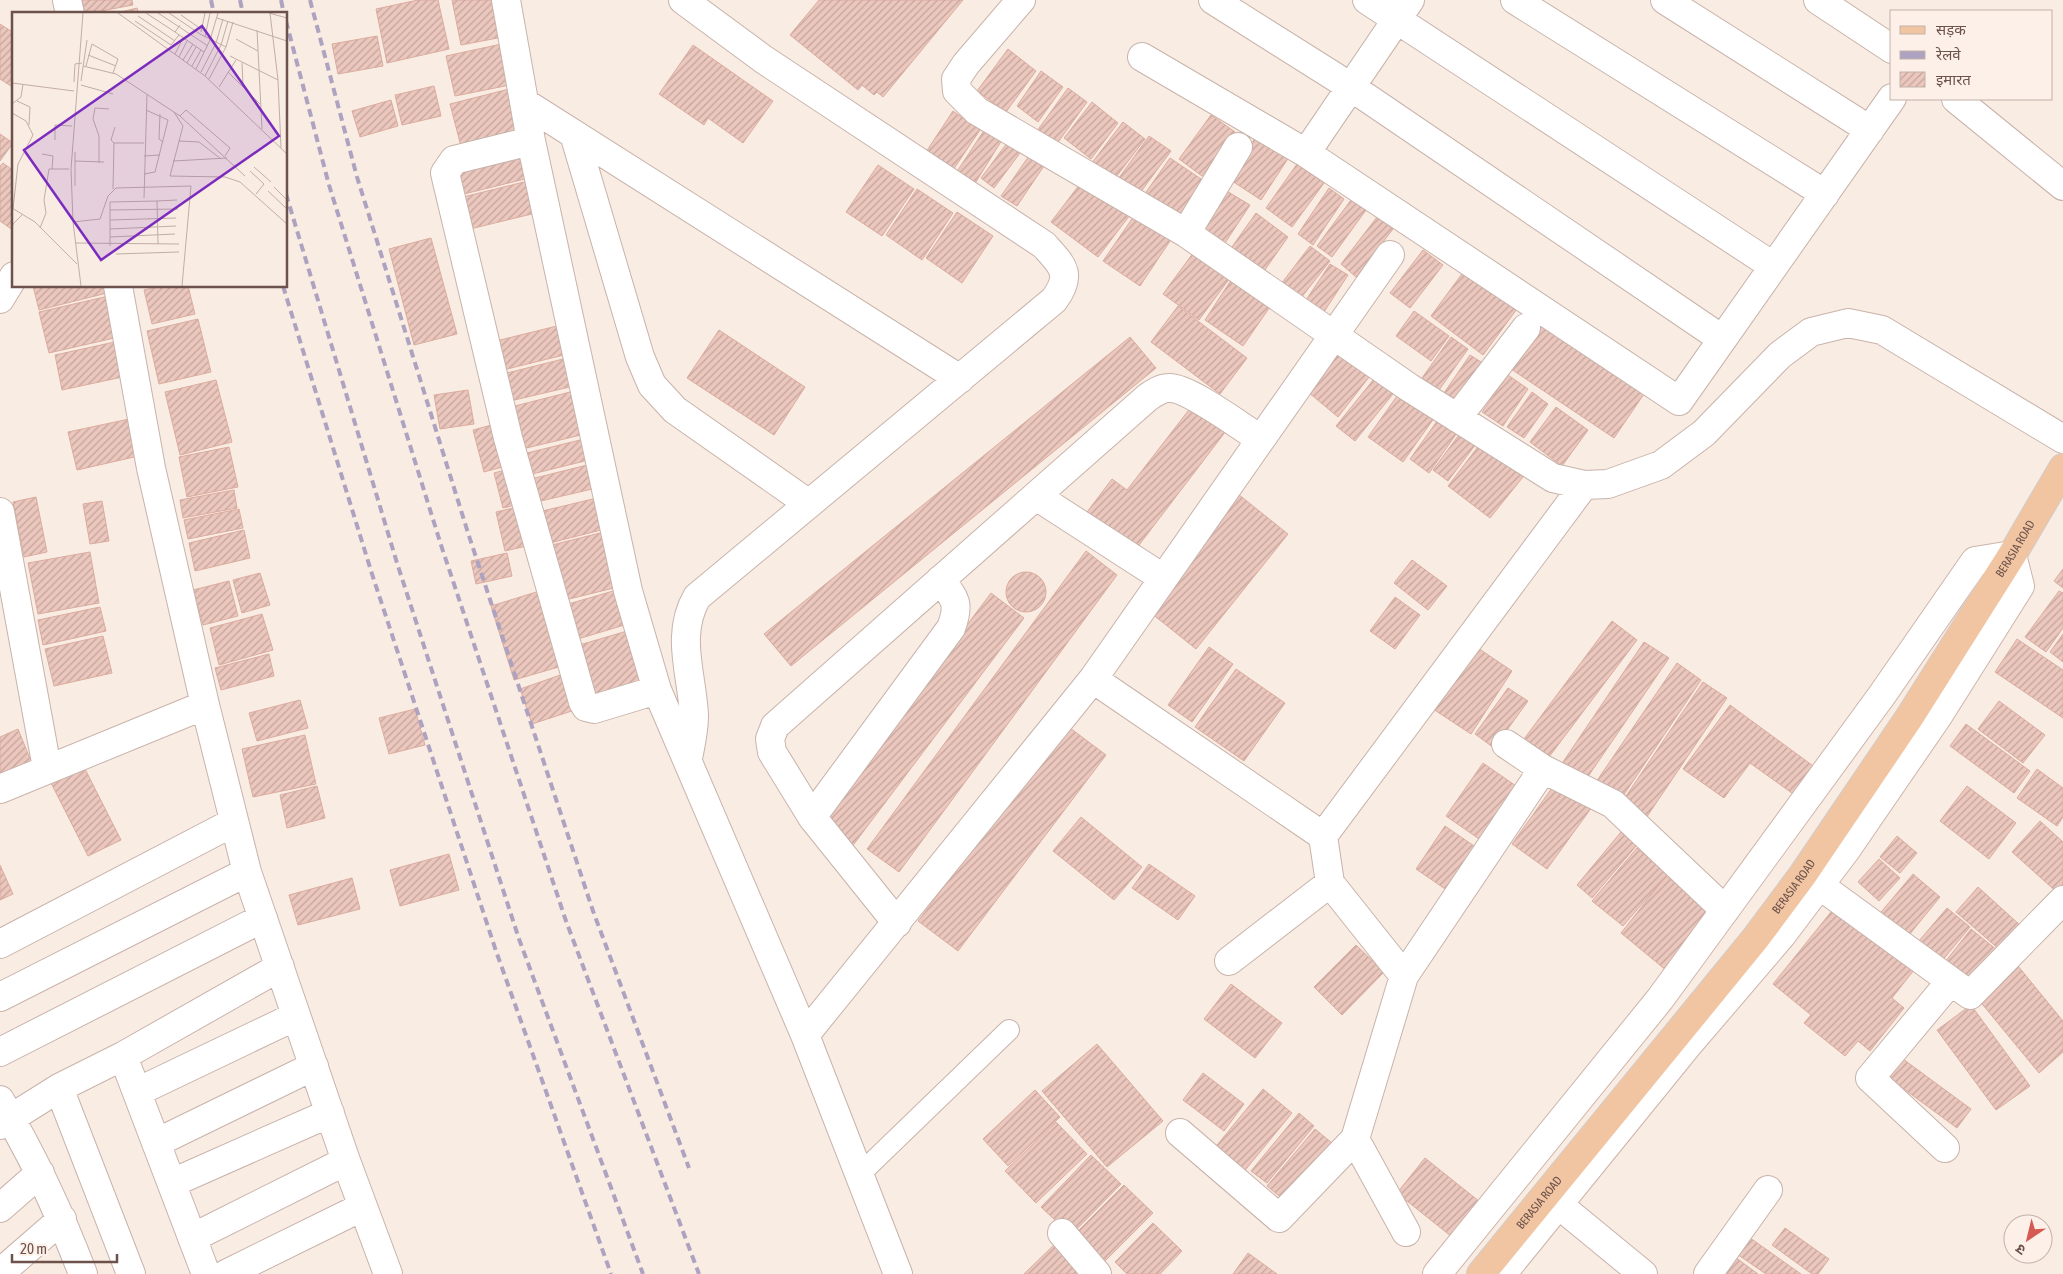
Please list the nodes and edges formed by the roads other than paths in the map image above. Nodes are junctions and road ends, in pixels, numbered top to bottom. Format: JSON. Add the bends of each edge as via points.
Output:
{"nodes":[{"id":1,"x":506,"y":0,"type":"edge"},
{"id":2,"x":683,"y":0,"type":"edge"},
{"id":3,"x":1021,"y":0,"type":"edge"},
{"id":4,"x":1213,"y":0,"type":"edge"},
{"id":5,"x":1367,"y":0,"type":"edge"},
{"id":6,"x":1515,"y":0,"type":"edge"},
{"id":7,"x":1665,"y":0,"type":"edge"},
{"id":8,"x":1818,"y":0,"type":"edge"},
{"id":9,"x":1403,"y":10,"type":"edge"},
{"id":10,"x":1890,"y":48,"type":"edge"},
{"id":11,"x":1142,"y":57,"type":"dead end"},
{"id":12,"x":1351,"y":87,"type":"junction"},
{"id":13,"x":1891,"y":100,"type":"edge"},
{"id":14,"x":1957,"y":100,"type":"edge"},
{"id":15,"x":525,"y":103,"type":"junction"},
{"id":16,"x":1870,"y":130,"type":"junction"},
{"id":17,"x":574,"y":134,"type":"junction"},
{"id":18,"x":531,"y":141,"type":"junction"},
{"id":19,"x":1238,"y":147,"type":"dead end"},
{"id":20,"x":1306,"y":153,"type":"junction"},
{"id":21,"x":2063,"y":186,"type":"edge"},
{"id":22,"x":1825,"y":194,"type":"junction"},
{"id":23,"x":1186,"y":232,"type":"junction"},
{"id":24,"x":1390,"y":255,"type":"dead end"},
{"id":25,"x":1773,"y":266,"type":"junction"},
{"id":26,"x":12,"y":279,"type":"edge"},
{"id":27,"x":118,"y":288,"type":"edge"},
{"id":28,"x":0,"y":299,"type":"edge"},
{"id":29,"x":1526,"y":328,"type":"dead end"},
{"id":30,"x":1333,"y":334,"type":"junction"},
{"id":31,"x":1722,"y":339,"type":"junction"},
{"id":32,"x":960,"y":379,"type":"junction"},
{"id":33,"x":1457,"y":418,"type":"junction"},
{"id":34,"x":1260,"y":438,"type":"junction"},
{"id":35,"x":2063,"y":439,"type":"edge"},
{"id":36,"x":2063,"y":468,"type":"edge"},
{"id":37,"x":1584,"y":485,"type":"junction"},
{"id":38,"x":1036,"y":496,"type":"junction"},
{"id":39,"x":809,"y":504,"type":"junction"},
{"id":40,"x":0,"y":512,"type":"edge"},
{"id":41,"x":2012,"y":556,"type":"junction"},
{"id":42,"x":1163,"y":578,"type":"junction"},
{"id":43,"x":940,"y":580,"type":"junction"},
{"id":44,"x":6,"y":591,"type":"edge"},
{"id":45,"x":1093,"y":679,"type":"junction"},
{"id":46,"x":658,"y":690,"type":"junction"},
{"id":47,"x":204,"y":704,"type":"junction"},
{"id":48,"x":1506,"y":744,"type":"dead end"},
{"id":49,"x":688,"y":758,"type":"junction"},
{"id":50,"x":47,"y":768,"type":"junction"},
{"id":51,"x":1543,"y":769,"type":"junction"},
{"id":52,"x":0,"y":789,"type":"edge"},
{"id":53,"x":812,"y":817,"type":"junction"},
{"id":54,"x":234,"y":822,"type":"junction"},
{"id":55,"x":1323,"y":836,"type":"junction"},
{"id":56,"x":248,"y":872,"type":"junction"},
{"id":57,"x":1330,"y":883,"type":"junction"},
{"id":58,"x":1819,"y":886,"type":"junction"},
{"id":59,"x":2063,"y":900,"type":"edge"},
{"id":60,"x":1725,"y":910,"type":"junction"},
{"id":61,"x":263,"y":918,"type":"junction"},
{"id":62,"x":897,"y":923,"type":"junction"},
{"id":63,"x":0,"y":944,"type":"edge"},
{"id":64,"x":1229,"y":961,"type":"dead end"},
{"id":65,"x":280,"y":967,"type":"junction"},
{"id":66,"x":1404,"y":976,"type":"junction"},
{"id":67,"x":1950,"y":982,"type":"junction"},
{"id":68,"x":0,"y":997,"type":"edge"},
{"id":69,"x":296,"y":1016,"type":"junction"},
{"id":70,"x":1009,"y":1030,"type":"dead end"},
{"id":71,"x":805,"y":1035,"type":"junction"},
{"id":72,"x":0,"y":1052,"type":"edge"},
{"id":73,"x":122,"y":1056,"type":"junction"},
{"id":74,"x":314,"y":1066,"type":"junction"},
{"id":75,"x":59,"y":1088,"type":"junction"},
{"id":76,"x":136,"y":1092,"type":"junction"},
{"id":77,"x":330,"y":1113,"type":"junction"},
{"id":78,"x":3,"y":1114,"type":"edge"},
{"id":79,"x":1180,"y":1133,"type":"dead end"},
{"id":80,"x":1355,"y":1139,"type":"junction"},
{"id":81,"x":156,"y":1143,"type":"junction"},
{"id":82,"x":1945,"y":1148,"type":"dead end"},
{"id":83,"x":346,"y":1161,"type":"junction"},
{"id":84,"x":40,"y":1173,"type":"junction"},
{"id":85,"x":860,"y":1174,"type":"junction"},
{"id":86,"x":172,"y":1183,"type":"junction"},
{"id":87,"x":1768,"y":1190,"type":"dead end"},
{"id":88,"x":1560,"y":1205,"type":"junction"},
{"id":89,"x":362,"y":1207,"type":"junction"},
{"id":90,"x":0,"y":1208,"type":"edge"},
{"id":91,"x":62,"y":1219,"type":"junction"},
{"id":92,"x":1406,"y":1232,"type":"dead end"},
{"id":93,"x":1062,"y":1233,"type":"dead end"},
{"id":94,"x":192,"y":1238,"type":"junction"},
{"id":95,"x":24,"y":1264,"type":"edge"},
{"id":96,"x":0,"y":1274,"type":"edge"},
{"id":97,"x":83,"y":1274,"type":"edge"},
{"id":98,"x":131,"y":1274,"type":"edge"},
{"id":99,"x":206,"y":1274,"type":"edge"},
{"id":100,"x":226,"y":1274,"type":"edge"},
{"id":101,"x":388,"y":1274,"type":"edge"},
{"id":102,"x":898,"y":1274,"type":"edge"},
{"id":103,"x":1097,"y":1274,"type":"edge"},
{"id":104,"x":1437,"y":1274,"type":"edge"},
{"id":105,"x":1482,"y":1274,"type":"edge"},
{"id":106,"x":1502,"y":1274,"type":"edge"},
{"id":107,"x":1643,"y":1274,"type":"edge"},
{"id":108,"x":1708,"y":1274,"type":"edge"}],
"edges":[{"from":1,"to":15,"type":"street"},
{"from":2,"to":32,"type":"street","via":[[762,59],[1044,245],[1062,265],[1066,277],[1054,300]]},
{"from":3,"to":23,"type":"street","via":[[966,64],[956,79],[956,91],[978,111]]},
{"from":4,"to":12,"type":"street"},
{"from":5,"to":9,"type":"street"},
{"from":6,"to":22,"type":"street"},
{"from":7,"to":16,"type":"street"},
{"from":8,"to":10,"type":"street"},
{"from":9,"to":12,"type":"street"},
{"from":9,"to":25,"type":"street"},
{"from":11,"to":20,"type":"street"},
{"from":12,"to":20,"type":"street"},
{"from":12,"to":31,"type":"street"},
{"from":13,"to":16,"type":"street"},
{"from":14,"to":21,"type":"street"},
{"from":15,"to":17,"type":"street"},
{"from":15,"to":18,"type":"street"},
{"from":16,"to":22,"type":"street"},
{"from":17,"to":32,"type":"street"},
{"from":17,"to":39,"type":"street","via":[[640,357],[652,385],[675,410]]},
{"from":18,"to":46,"type":"street","via":[[628,591]]},
{"from":18,"to":46,"type":"street","via":[[454,160],[444,173],[508,438],[583,702],[586,707],[594,709]]},
{"from":19,"to":23,"type":"street"},
{"from":20,"to":31,"type":"street","via":[[1679,401]]},
{"from":22,"to":25,"type":"street"},
{"from":23,"to":30,"type":"street"},
{"from":24,"to":30,"type":"street"},
{"from":25,"to":31,"type":"street"},
{"from":26,"to":28,"type":"street"},
{"from":27,"to":47,"type":"street","via":[[151,468]]},
{"from":29,"to":33,"type":"street"},
{"from":30,"to":33,"type":"street"},
{"from":30,"to":34,"type":"street"},
{"from":32,"to":39,"type":"street"},
{"from":33,"to":37,"type":"street","via":[[1553,478]]},
{"from":34,"to":38,"type":"street","via":[[1185,391],[1169,388],[1148,397]]},
{"from":34,"to":42,"type":"street"},
{"from":35,"to":37,"type":"street","via":[[1882,330],[1848,323],[1811,332],[1780,355],[1704,433],[1660,466],[1608,484]]},
{"from":36,"to":41,"type":"main road","name":"BERASIA ROAD"},
{"from":37,"to":55,"type":"street"},
{"from":38,"to":42,"type":"street"},
{"from":38,"to":43,"type":"street"},
{"from":39,"to":49,"type":"street","via":[[697,597],[689,612],[685,637],[694,733]]},
{"from":40,"to":44,"type":"street"},
{"from":41,"to":58,"type":"street","via":[[2020,586],[1889,790]]},
{"from":41,"to":60,"type":"street","via":[[1975,561]]},
{"from":41,"to":105,"type":"main road","name":"BERASIA ROAD","via":[[1904,726],[1802,876]]},
{"from":42,"to":45,"type":"street"},
{"from":43,"to":53,"type":"street","via":[[954,596],[957,612],[951,628]]},
{"from":43,"to":53,"type":"street","via":[[775,726],[770,740],[772,752]]},
{"from":44,"to":50,"type":"street"},
{"from":45,"to":55,"type":"street"},
{"from":45,"to":62,"type":"street"},
{"from":46,"to":49,"type":"street"},
{"from":47,"to":50,"type":"street"},
{"from":47,"to":54,"type":"street"},
{"from":48,"to":51,"type":"street"},
{"from":49,"to":71,"type":"street"},
{"from":50,"to":52,"type":"street"},
{"from":51,"to":60,"type":"street","via":[[1613,804]]},
{"from":51,"to":66,"type":"street"},
{"from":53,"to":62,"type":"street"},
{"from":54,"to":56,"type":"street"},
{"from":54,"to":63,"type":"street"},
{"from":55,"to":57,"type":"street"},
{"from":56,"to":61,"type":"street"},
{"from":56,"to":68,"type":"street"},
{"from":57,"to":64,"type":"street"},
{"from":57,"to":66,"type":"street"},
{"from":58,"to":67,"type":"street"},
{"from":58,"to":88,"type":"street"},
{"from":59,"to":67,"type":"street","via":[[1970,995]]},
{"from":60,"to":104,"type":"street","via":[[1660,999]]},
{"from":61,"to":65,"type":"street"},
{"from":61,"to":72,"type":"street"},
{"from":62,"to":71,"type":"street"},
{"from":65,"to":69,"type":"street"},
{"from":65,"to":73,"type":"street"},
{"from":66,"to":80,"type":"street"},
{"from":67,"to":82,"type":"street","via":[[1870,1078]]},
{"from":69,"to":74,"type":"street"},
{"from":69,"to":76,"type":"street"},
{"from":70,"to":85,"type":"lane"},
{"from":71,"to":85,"type":"street"},
{"from":73,"to":75,"type":"street"},
{"from":73,"to":76,"type":"street"},
{"from":74,"to":77,"type":"street"},
{"from":74,"to":81,"type":"street"},
{"from":75,"to":78,"type":"street"},
{"from":75,"to":98,"type":"street"},
{"from":76,"to":81,"type":"street"},
{"from":77,"to":83,"type":"street"},
{"from":77,"to":86,"type":"street"},
{"from":78,"to":84,"type":"street"},
{"from":79,"to":80,"type":"street","via":[[1279,1218]]},
{"from":80,"to":92,"type":"street"},
{"from":81,"to":86,"type":"street"},
{"from":83,"to":89,"type":"street"},
{"from":83,"to":94,"type":"street"},
{"from":84,"to":90,"type":"street"},
{"from":84,"to":91,"type":"street"},
{"from":85,"to":102,"type":"street"},
{"from":86,"to":94,"type":"street"},
{"from":87,"to":108,"type":"street"},
{"from":88,"to":106,"type":"street"},
{"from":88,"to":107,"type":"street"},
{"from":89,"to":100,"type":"street"},
{"from":89,"to":101,"type":"street"},
{"from":91,"to":95,"type":"street"},
{"from":91,"to":97,"type":"street"},
{"from":93,"to":103,"type":"street"},
{"from":94,"to":99,"type":"street"},
{"from":95,"to":96,"type":"street"}]}
